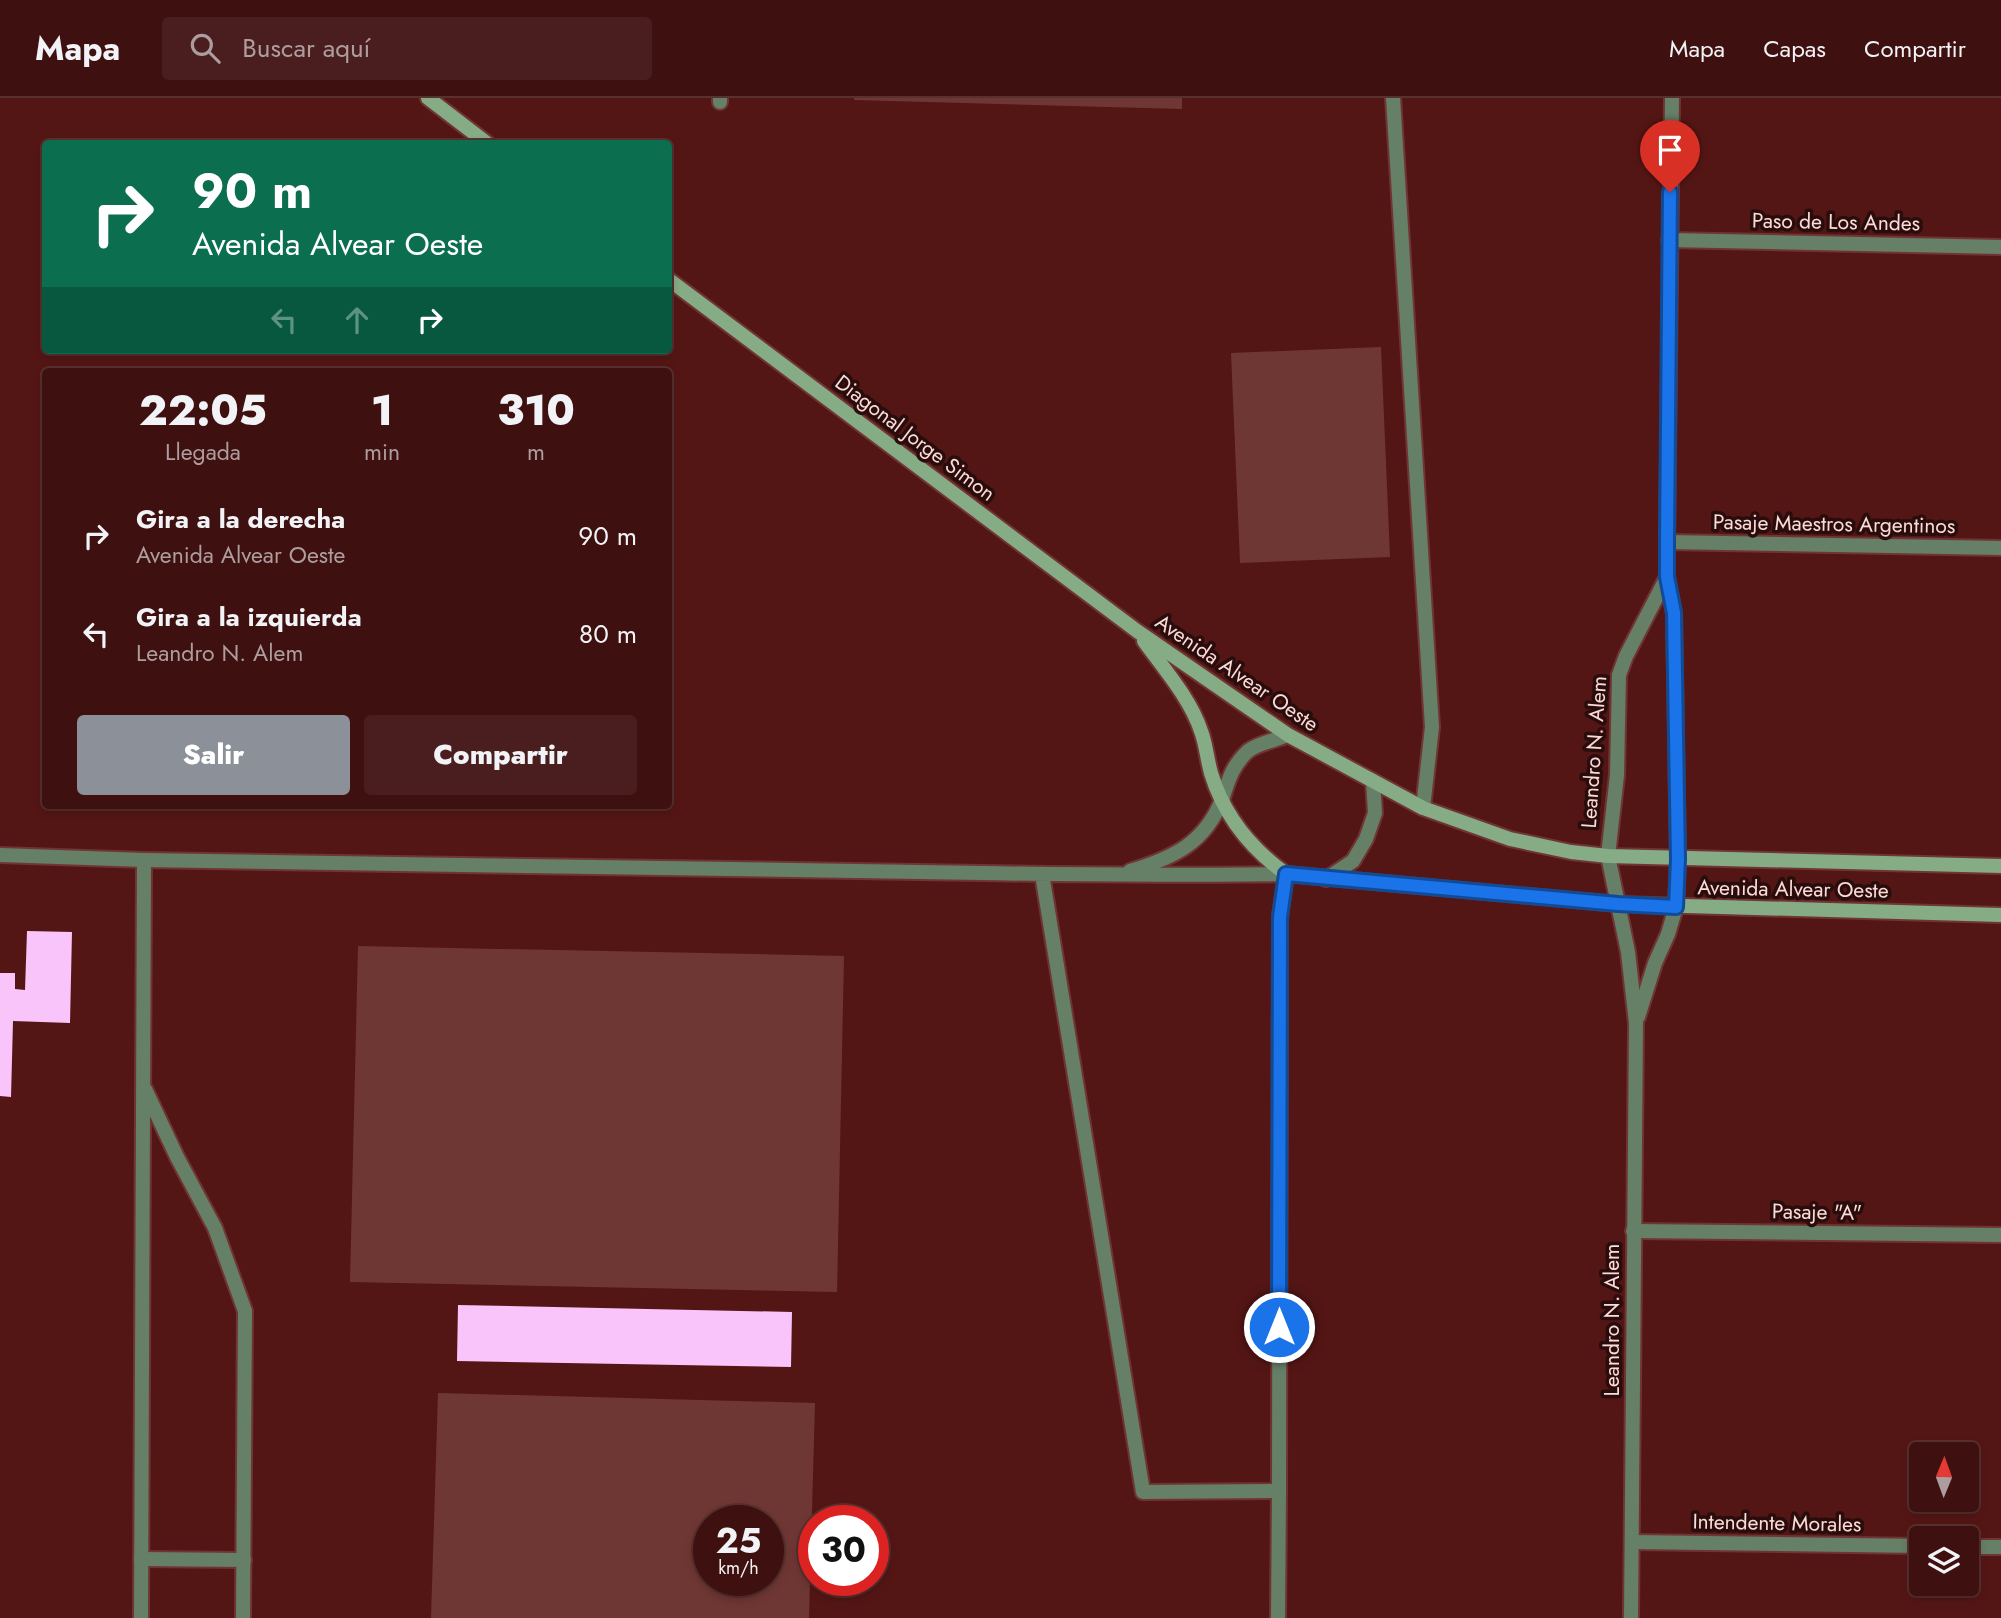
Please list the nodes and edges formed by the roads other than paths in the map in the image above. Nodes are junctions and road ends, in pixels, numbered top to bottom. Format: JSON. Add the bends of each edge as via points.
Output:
{"nodes":[{"id":1,"x":428,"y":98,"type":"edge"},
{"id":2,"x":1393,"y":98,"type":"edge"},
{"id":3,"x":1672,"y":98,"type":"edge"},
{"id":4,"x":483,"y":140,"type":"edge"},
{"id":5,"x":1670,"y":240,"type":"junction"},
{"id":6,"x":2001,"y":247,"type":"edge"},
{"id":7,"x":672,"y":282,"type":"edge"},
{"id":8,"x":1667,"y":542,"type":"junction"},
{"id":9,"x":2001,"y":548,"type":"edge"},
{"id":10,"x":1667,"y":577,"type":"junction"},
{"id":11,"x":1137,"y":631,"type":"junction"},
{"id":12,"x":1289,"y":735,"type":"junction"},
{"id":13,"x":1373,"y":781,"type":"junction"},
{"id":14,"x":1221,"y":801,"type":"junction"},
{"id":15,"x":1423,"y":808,"type":"junction"},
{"id":16,"x":0,"y":855,"type":"edge"},
{"id":17,"x":1608,"y":856,"type":"junction"},
{"id":18,"x":1678,"y":859,"type":"junction"},
{"id":19,"x":144,"y":860,"type":"junction"},
{"id":20,"x":2001,"y":866,"type":"edge"},
{"id":21,"x":1042,"y":874,"type":"junction"},
{"id":22,"x":1286,"y":874,"type":"junction"},
{"id":23,"x":1115,"y":875,"type":"junction"},
{"id":24,"x":1326,"y":879,"type":"junction"},
{"id":25,"x":1618,"y":904,"type":"junction"},
{"id":26,"x":1676,"y":907,"type":"junction"},
{"id":27,"x":2001,"y":915,"type":"edge"},
{"id":28,"x":1636,"y":1023,"type":"junction"},
{"id":29,"x":142,"y":1084,"type":"junction"},
{"id":30,"x":1633,"y":1231,"type":"junction"},
{"id":31,"x":2001,"y":1235,"type":"edge"},
{"id":32,"x":1279,"y":1491,"type":"junction"},
{"id":33,"x":1632,"y":1542,"type":"junction"},
{"id":34,"x":1909,"y":1546,"type":"edge"},
{"id":35,"x":1979,"y":1547,"type":"edge"},
{"id":36,"x":2001,"y":1547,"type":"edge"},
{"id":37,"x":141,"y":1559,"type":"junction"},
{"id":38,"x":244,"y":1560,"type":"junction"},
{"id":39,"x":141,"y":1618,"type":"edge"},
{"id":40,"x":243,"y":1618,"type":"edge"},
{"id":41,"x":1278,"y":1618,"type":"edge"},
{"id":42,"x":1631,"y":1618,"type":"edge"}],
"edges":[{"from":1,"to":4,"type":"main road"},
{"from":2,"to":15,"type":"street","via":[[1432,727]]},
{"from":3,"to":5,"type":"street","name":"Leandro N. Alem"},
{"from":5,"to":6,"type":"street","name":"Paso de Los Andes"},
{"from":5,"to":8,"type":"street","name":"Leandro N. Alem"},
{"from":7,"to":11,"type":"main road","name":"Diagonal Jorge Simon"},
{"from":8,"to":9,"type":"street","name":"Pasaje Maestros Argentinos"},
{"from":8,"to":10,"type":"street","name":"Leandro N. Alem"},
{"from":10,"to":17,"type":"street","name":"Leandro N. Alem","via":[[1619,675],[1617,775]]},
{"from":10,"to":18,"type":"street","name":"Leandro N. Alem","via":[[1674,613]]},
{"from":11,"to":12,"type":"main road","name":"Avenida Alvear Oeste"},
{"from":11,"to":14,"type":"main road","name":"Avenida Alvear Oeste","via":[[1201,730]]},
{"from":12,"to":13,"type":"main road","name":"Avenida Alvear Oeste"},
{"from":12,"to":14,"type":"street","via":[[1250,749],[1232,770]]},
{"from":13,"to":15,"type":"main road","name":"Avenida Alvear Oeste"},
{"from":13,"to":24,"type":"street","via":[[1375,813],[1366,839],[1353,860]]},
{"from":14,"to":22,"type":"main road","name":"Avenida Alvear Oeste","via":[[1245,838]]},
{"from":14,"to":23,"type":"street","via":[[1192,844],[1160,862]]},
{"from":15,"to":17,"type":"main road","name":"Avenida Alvear Oeste","via":[[1510,839]]},
{"from":16,"to":19,"type":"street"},
{"from":17,"to":18,"type":"main road","name":"Avenida Alvear Oeste"},
{"from":17,"to":25,"type":"street","name":"Leandro N. Alem"},
{"from":18,"to":20,"type":"main road","name":"Avenida Alvear Oeste"},
{"from":18,"to":26,"type":"street","name":"Leandro N. Alem"},
{"from":19,"to":21,"type":"street"},
{"from":19,"to":29,"type":"street"},
{"from":21,"to":23,"type":"street"},
{"from":21,"to":32,"type":"street","via":[[1143,1492]]},
{"from":22,"to":23,"type":"street"},
{"from":22,"to":24,"type":"main road","name":"Avenida Alvear Oeste"},
{"from":22,"to":32,"type":"street","via":[[1280,917]]},
{"from":24,"to":25,"type":"main road","name":"Avenida Alvear Oeste"},
{"from":25,"to":26,"type":"main road","name":"Avenida Alvear Oeste"},
{"from":25,"to":28,"type":"street","name":"Leandro N. Alem","via":[[1629,952]]},
{"from":26,"to":27,"type":"main road","name":"Avenida Alvear Oeste"},
{"from":26,"to":28,"type":"street","name":"Leandro N. Alem"},
{"from":28,"to":30,"type":"street","name":"Leandro N. Alem"},
{"from":29,"to":37,"type":"street"},
{"from":29,"to":38,"type":"street","via":[[215,1228],[245,1311]]},
{"from":30,"to":31,"type":"street","name":"Pasaje \"A\""},
{"from":30,"to":33,"type":"street","name":"Leandro N. Alem"},
{"from":32,"to":41,"type":"street"},
{"from":33,"to":34,"type":"street","name":"Intendente Morales"},
{"from":33,"to":42,"type":"street","name":"Leandro N. Alem"},
{"from":35,"to":36,"type":"street"},
{"from":37,"to":38,"type":"street"},
{"from":37,"to":39,"type":"street"},
{"from":38,"to":40,"type":"street"}]}
